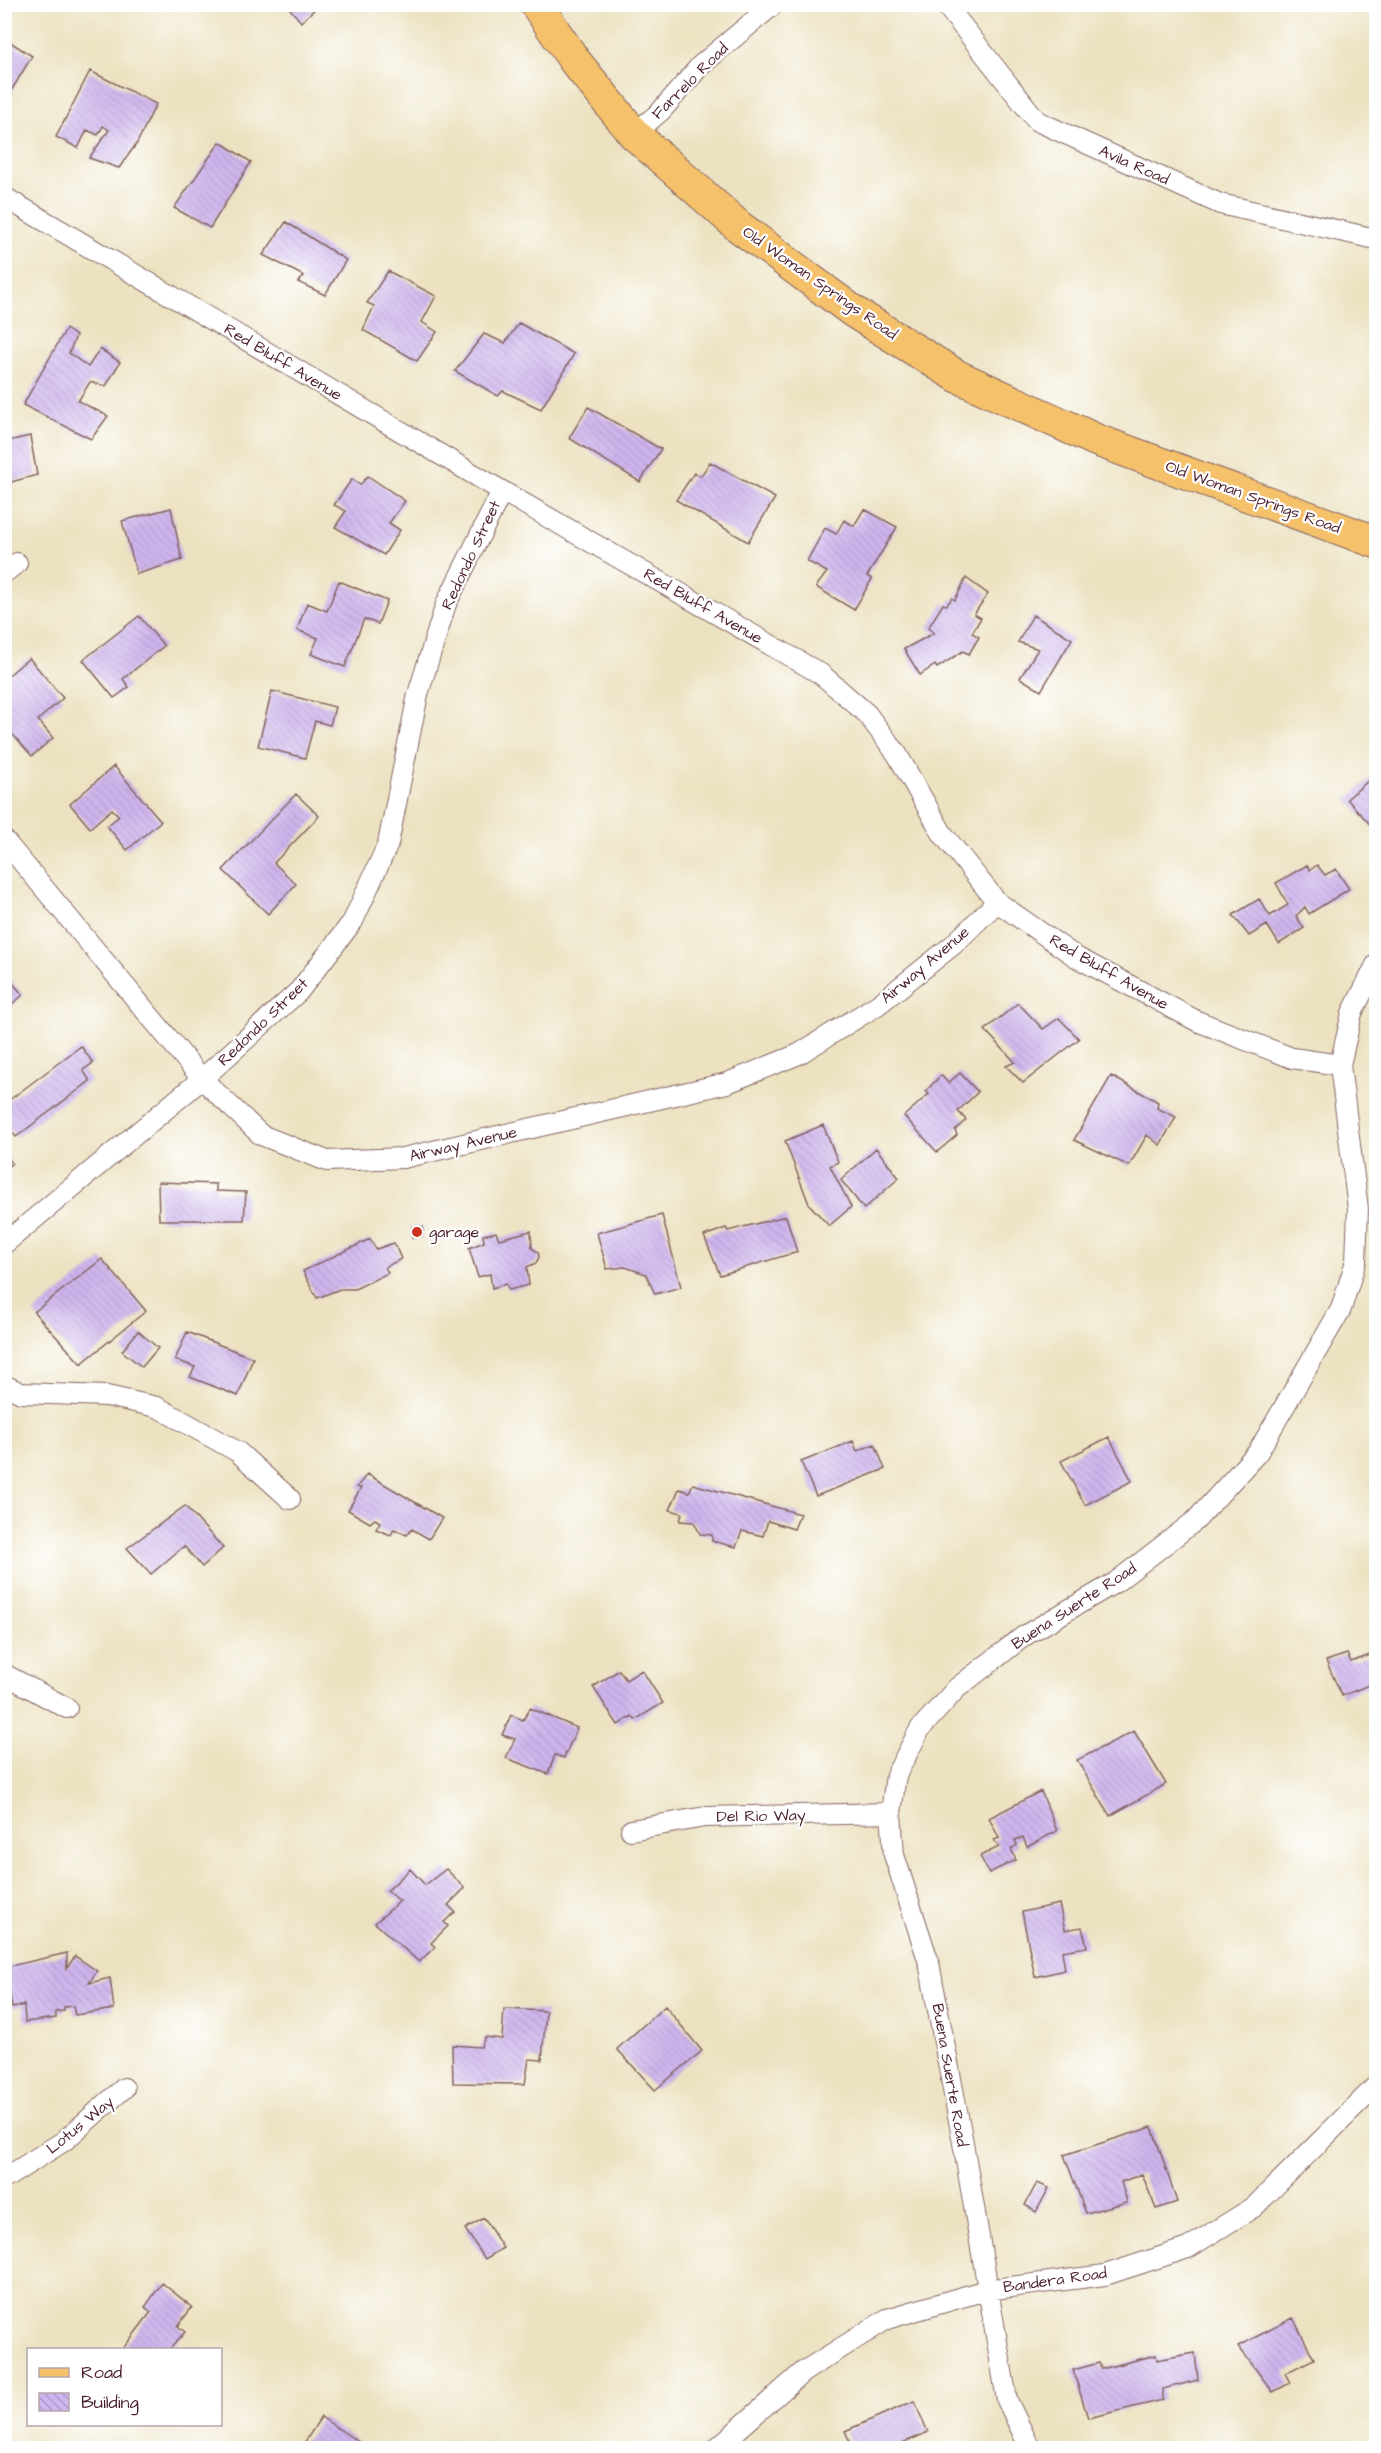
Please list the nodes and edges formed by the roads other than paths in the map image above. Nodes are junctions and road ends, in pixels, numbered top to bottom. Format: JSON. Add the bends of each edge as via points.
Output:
{"nodes":[{"id":1,"x":536,"y":4,"type":"edge"},
{"id":2,"x":774,"y":4,"type":"edge"},
{"id":3,"x":945,"y":4,"type":"edge"},
{"id":4,"x":634,"y":134,"type":"junction"},
{"id":5,"x":4,"y":197,"type":"edge"},
{"id":6,"x":1377,"y":239,"type":"edge"},
{"id":7,"x":502,"y":491,"type":"junction"},
{"id":8,"x":1377,"y":542,"type":"edge"},
{"id":9,"x":4,"y":840,"type":"edge"},
{"id":10,"x":997,"y":902,"type":"junction"},
{"id":11,"x":1377,"y":965,"type":"edge"},
{"id":12,"x":1340,"y":1065,"type":"junction"},
{"id":13,"x":202,"y":1080,"type":"junction"},
{"id":14,"x":4,"y":1244,"type":"edge"},
{"id":15,"x":4,"y":1385,"type":"edge"},
{"id":16,"x":290,"y":1499,"type":"dead end"},
{"id":17,"x":4,"y":1674,"type":"edge"},
{"id":18,"x":67,"y":1708,"type":"dead end"},
{"id":19,"x":891,"y":1813,"type":"junction"},
{"id":20,"x":631,"y":1830,"type":"dead end"},
{"id":21,"x":1377,"y":2086,"type":"edge"},
{"id":22,"x":124,"y":2088,"type":"dead end"},
{"id":23,"x":4,"y":2179,"type":"edge"},
{"id":24,"x":986,"y":2290,"type":"junction"},
{"id":25,"x":717,"y":2448,"type":"edge"},
{"id":26,"x":1030,"y":2448,"type":"edge"}],
"edges":[{"from":1,"to":4,"type":"main road","name":"Old Woman Springs Road","via":[[574,60]]},
{"from":2,"to":4,"type":"street","name":"Farrelo Road","via":[[700,66],[661,111]]},
{"from":3,"to":6,"type":"street","name":"Avila Road","via":[[1037,121],[1220,204]]},
{"from":4,"to":8,"type":"main road","name":"Old Woman Springs Road","via":[[748,234],[854,312],[957,376],[1096,440]]},
{"from":5,"to":7,"type":"street","name":"Red Bluff Avenue"},
{"from":7,"to":10,"type":"street","name":"Red Bluff Avenue","via":[[821,674],[867,714],[897,754],[942,833]]},
{"from":7,"to":13,"type":"street","name":"Redondo Street","via":[[447,604],[418,694],[388,844],[353,921],[299,992]]},
{"from":9,"to":13,"type":"street","name":"Airway Avenue"},
{"from":10,"to":12,"type":"street","name":"Red Bluff Avenue","via":[[1076,957],[1197,1021],[1292,1058]]},
{"from":10,"to":13,"type":"street","name":"Airway Avenue","via":[[953,945],[879,1004],[799,1054],[727,1083],[402,1158],[327,1161],[261,1135]]},
{"from":11,"to":12,"type":"street","name":"Buena Suerte Road","via":[[1352,1013]]},
{"from":12,"to":19,"type":"street","name":"Buena Suerte Road","via":[[1358,1209],[1356,1261],[1341,1309],[1258,1452],[1196,1520],[1116,1582],[1023,1635],[957,1688],[920,1729],[896,1775]]},
{"from":13,"to":14,"type":"street","name":"Redondo Street"},
{"from":15,"to":16,"type":"street","via":[[21,1393],[107,1396],[157,1407],[238,1452]]},
{"from":17,"to":18,"type":"street"},
{"from":19,"to":20,"type":"street","name":"Del Rio Way","via":[[705,1817]]},
{"from":19,"to":24,"type":"street","name":"Buena Suerte Road","via":[[894,1855],[929,1963]]},
{"from":21,"to":24,"type":"street","name":"Bandera Road","via":[[1254,2207],[1188,2248],[1105,2275]]},
{"from":22,"to":23,"type":"street","name":"Lotus Way","via":[[64,2141]]},
{"from":24,"to":25,"type":"street","name":"Bandera Road","via":[[887,2319],[803,2372]]},
{"from":24,"to":26,"type":"street","name":"Buena Suerte Road","via":[[1006,2400]]}]}
